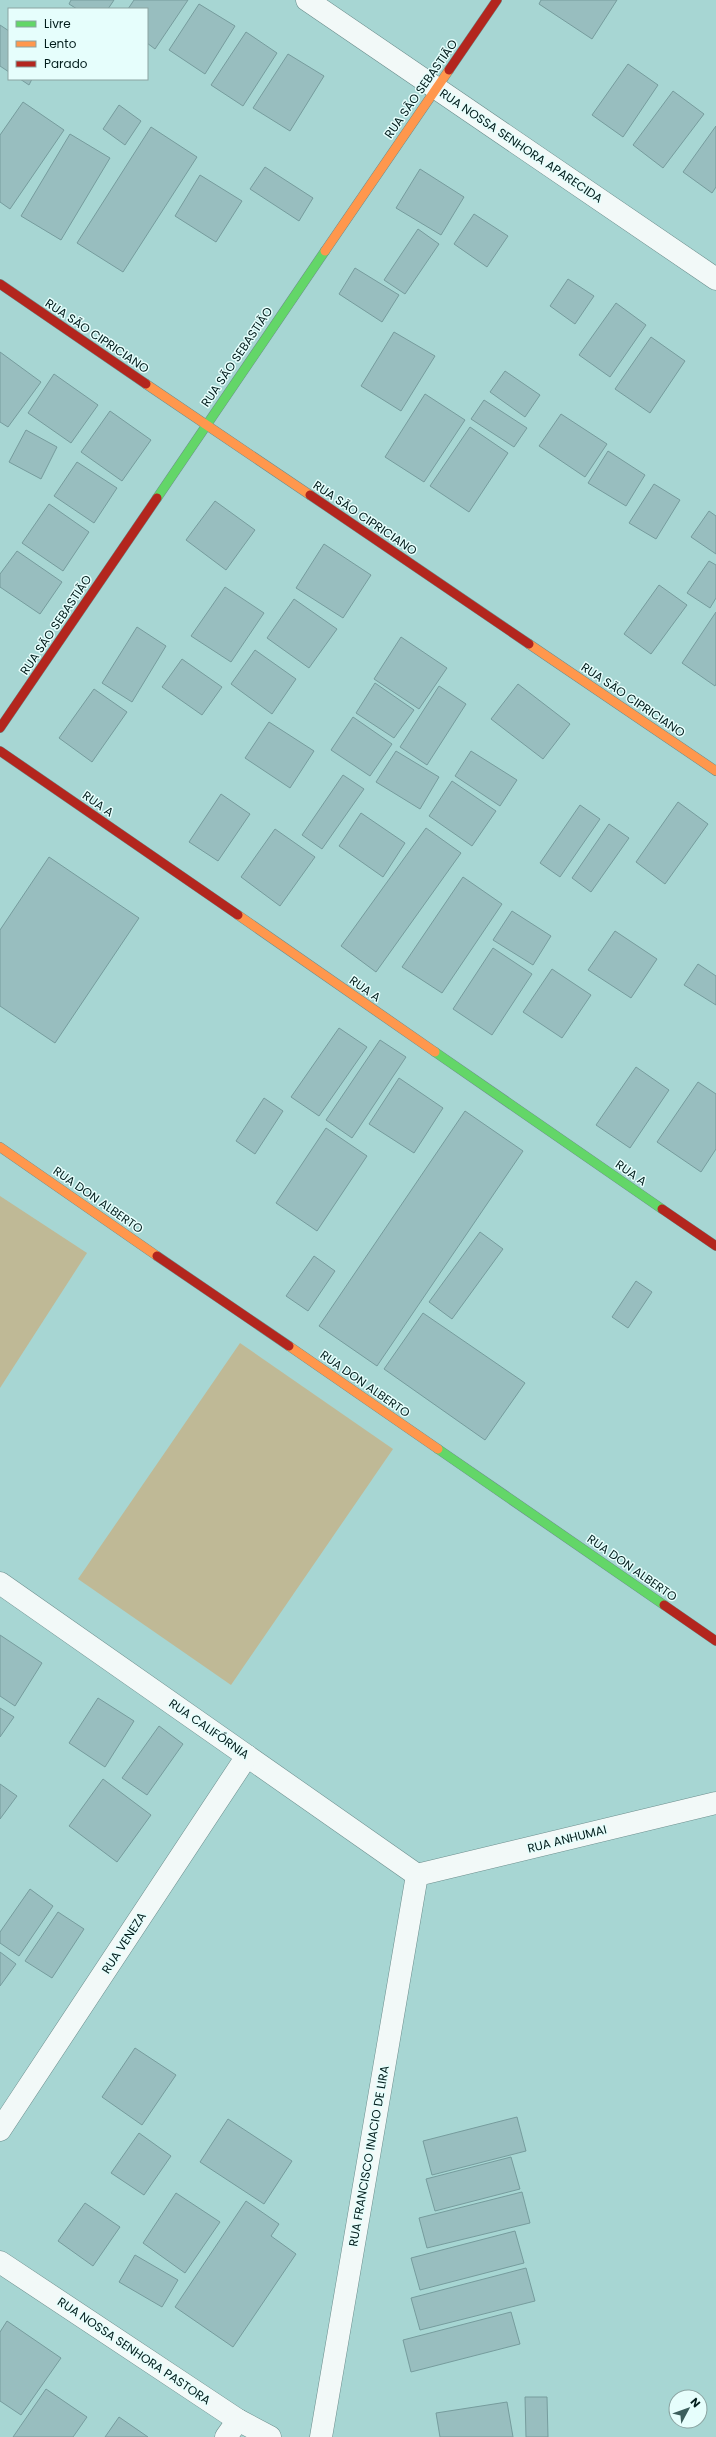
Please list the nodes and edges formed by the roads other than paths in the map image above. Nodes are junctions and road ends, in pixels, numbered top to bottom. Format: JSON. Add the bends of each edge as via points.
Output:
{"nodes":[{"id":1,"x":307,"y":0,"type":"edge"},
{"id":2,"x":497,"y":0,"type":"edge"},
{"id":3,"x":436,"y":88,"type":"junction"},
{"id":4,"x":716,"y":279,"type":"edge"},
{"id":5,"x":0,"y":284,"type":"edge"},
{"id":6,"x":206,"y":424,"type":"junction"},
{"id":7,"x":0,"y":728,"type":"edge"},
{"id":8,"x":0,"y":751,"type":"edge"},
{"id":9,"x":716,"y":771,"type":"edge"},
{"id":10,"x":0,"y":1147,"type":"edge"},
{"id":11,"x":716,"y":1246,"type":"edge"},
{"id":12,"x":0,"y":1583,"type":"edge"},
{"id":13,"x":716,"y":1640,"type":"edge"},
{"id":14,"x":247,"y":1756,"type":"junction"},
{"id":15,"x":716,"y":1803,"type":"edge"},
{"id":16,"x":417,"y":1875,"type":"junction"},
{"id":17,"x":0,"y":2130,"type":"edge"},
{"id":18,"x":0,"y":2262,"type":"edge"},
{"id":19,"x":232,"y":2428,"type":"edge"},
{"id":20,"x":270,"y":2437,"type":"edge"},
{"id":21,"x":320,"y":2437,"type":"edge"}],
"edges":[{"from":1,"to":3,"type":"street","name":"RUA NOSSA SENHORA APARECIDA"},
{"from":2,"to":3,"type":"street","name":"RUA SÃO SEBASTIÃO"},
{"from":3,"to":4,"type":"street","name":"RUA NOSSA SENHORA APARECIDA"},
{"from":3,"to":6,"type":"street","name":"RUA SÃO SEBASTIÃO"},
{"from":5,"to":6,"type":"street","name":"RUA SÃO CIPRICIANO"},
{"from":6,"to":7,"type":"street","name":"RUA SÃO SEBASTIÃO"},
{"from":6,"to":9,"type":"street","name":"RUA SÃO CIPRICIANO"},
{"from":8,"to":11,"type":"street","name":"RUA A"},
{"from":10,"to":13,"type":"street","name":"RUA DON ALBERTO"},
{"from":12,"to":14,"type":"street","name":"RUA CALIFÓRNIA"},
{"from":14,"to":16,"type":"street","name":"RUA CALIFÓRNIA"},
{"from":14,"to":17,"type":"street","name":"RUA VENEZA"},
{"from":15,"to":16,"type":"street","name":"RUA ANHUMAI"},
{"from":16,"to":21,"type":"street","name":"RUA FRANCISCO INACIO DE LIRA"},
{"from":18,"to":19,"type":"street","name":"RUA NOSSA SENHORA PASTORA"},
{"from":19,"to":20,"type":"street","name":"RUA NOSSA SENHORA PASTORA"}]}
